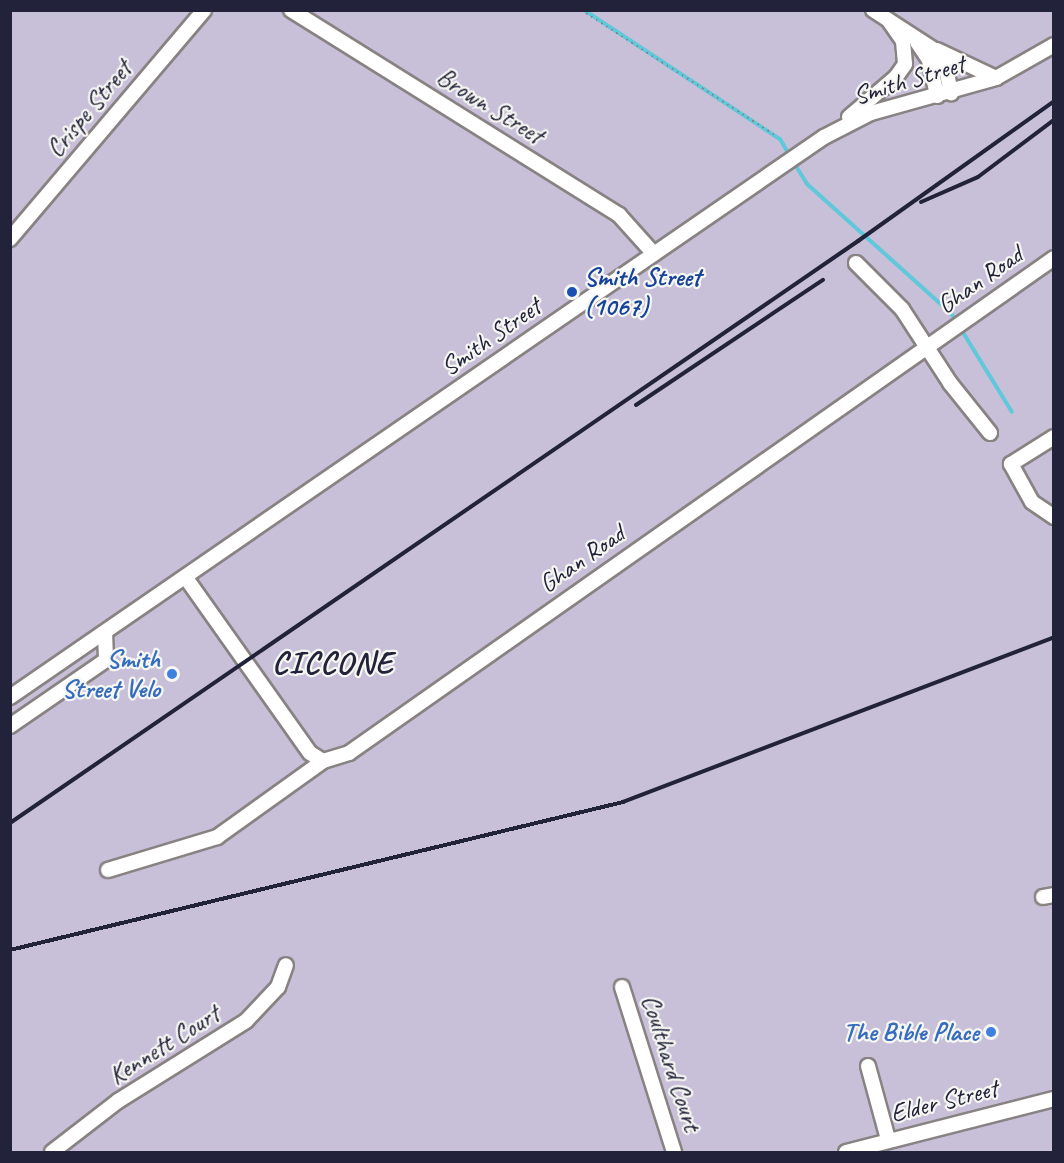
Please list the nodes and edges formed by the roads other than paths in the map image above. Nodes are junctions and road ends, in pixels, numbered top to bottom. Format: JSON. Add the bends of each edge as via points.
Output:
{"nodes":[{"id":1,"x":204,"y":10,"type":"edge"},
{"id":2,"x":291,"y":10,"type":"edge"},
{"id":3,"x":873,"y":10,"type":"edge"},
{"id":4,"x":889,"y":21,"type":"junction"},
{"id":5,"x":902,"y":29,"type":"junction"},
{"id":6,"x":915,"y":37,"type":"junction"},
{"id":7,"x":1053,"y":45,"type":"edge"},
{"id":8,"x":996,"y":78,"type":"junction"},
{"id":9,"x":951,"y":93,"type":"junction"},
{"id":10,"x":937,"y":96,"type":"junction"},
{"id":11,"x":824,"y":137,"type":"junction"},
{"id":12,"x":10,"y":239,"type":"edge"},
{"id":13,"x":654,"y":254,"type":"junction"},
{"id":14,"x":1053,"y":258,"type":"edge"},
{"id":15,"x":856,"y":263,"type":"dead end"},
{"id":16,"x":925,"y":348,"type":"junction"},
{"id":17,"x":990,"y":433,"type":"dead end"},
{"id":18,"x":1053,"y":436,"type":"edge"},
{"id":19,"x":1053,"y":517,"type":"edge"},
{"id":20,"x":186,"y":578,"type":"junction"},
{"id":21,"x":105,"y":632,"type":"junction"},
{"id":22,"x":10,"y":697,"type":"edge"},
{"id":23,"x":10,"y":726,"type":"edge"},
{"id":24,"x":323,"y":761,"type":"junction"},
{"id":25,"x":108,"y":870,"type":"dead end"},
{"id":26,"x":286,"y":965,"type":"dead end"},
{"id":27,"x":622,"y":987,"type":"dead end"},
{"id":28,"x":868,"y":1066,"type":"dead end"},
{"id":29,"x":1053,"y":1099,"type":"edge"},
{"id":30,"x":888,"y":1139,"type":"junction"},
{"id":31,"x":52,"y":1152,"type":"edge"},
{"id":32,"x":674,"y":1152,"type":"edge"},
{"id":33,"x":846,"y":1152,"type":"edge"}],
"edges":[{"from":1,"to":12,"type":"street","name":"Crispe Street"},
{"from":2,"to":13,"type":"street","name":"Brown Street","via":[[618,215]]},
{"from":3,"to":4,"type":"street"},
{"from":4,"to":5,"type":"street"},
{"from":4,"to":11,"type":"street","via":[[906,48],[902,71]]},
{"from":5,"to":6,"type":"street"},
{"from":5,"to":10,"type":"street","via":[[926,52]]},
{"from":6,"to":8,"type":"street","via":[[971,70]]},
{"from":6,"to":9,"type":"street","via":[[943,60]]},
{"from":7,"to":8,"type":"street","name":"Smith Street"},
{"from":8,"to":9,"type":"street","name":"Smith Street"},
{"from":9,"to":10,"type":"street","name":"Smith Street"},
{"from":10,"to":11,"type":"street","name":"Smith Street","via":[[860,117]]},
{"from":11,"to":13,"type":"street","name":"Smith Street"},
{"from":13,"to":20,"type":"street","name":"Smith Street"},
{"from":14,"to":16,"type":"street","name":"Ghan Road"},
{"from":15,"to":16,"type":"street","via":[[902,309]]},
{"from":16,"to":17,"type":"street"},
{"from":16,"to":24,"type":"street","name":"Ghan Road","via":[[359,746]]},
{"from":18,"to":19,"type":"street","via":[[1011,464],[1032,502]]},
{"from":20,"to":21,"type":"street","name":"Smith Street"},
{"from":20,"to":24,"type":"street","via":[[301,743]]},
{"from":21,"to":22,"type":"street","name":"Smith Street"},
{"from":21,"to":23,"type":"street","via":[[106,660]]},
{"from":24,"to":25,"type":"street","name":"Ghan Road","via":[[217,837]]},
{"from":26,"to":31,"type":"street","name":"Kennett Court","via":[[278,987],[246,1021],[118,1101]]},
{"from":27,"to":32,"type":"street","name":"Coulthard Court"},
{"from":28,"to":30,"type":"street"},
{"from":29,"to":30,"type":"street","name":"Elder Street"},
{"from":30,"to":33,"type":"street","name":"Elder Street"}]}
